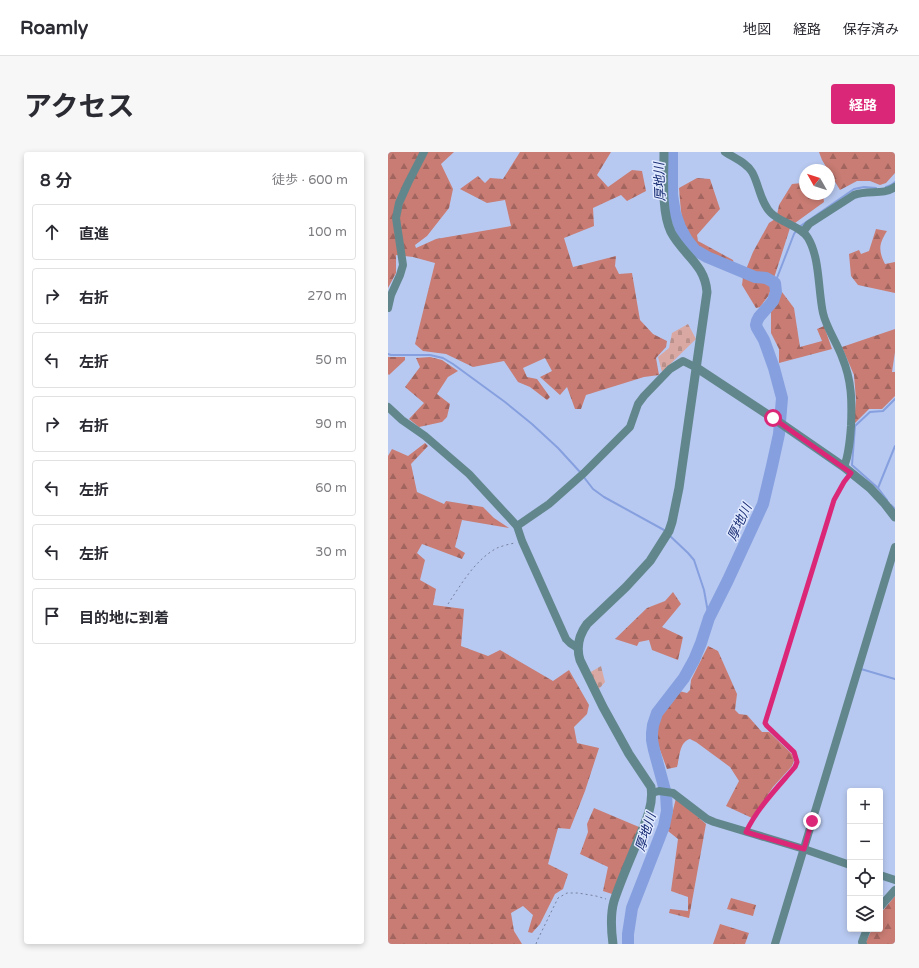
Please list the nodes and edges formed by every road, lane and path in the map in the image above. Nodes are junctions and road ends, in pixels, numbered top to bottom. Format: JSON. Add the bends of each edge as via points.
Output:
{"nodes":[{"id":1,"x":424,"y":152,"type":"edge"},
{"id":2,"x":664,"y":152,"type":"edge"},
{"id":3,"x":725,"y":152,"type":"edge"},
{"id":4,"x":895,"y":187,"type":"edge"},
{"id":5,"x":798,"y":230,"type":"junction"},
{"id":6,"x":388,"y":308,"type":"edge"},
{"id":7,"x":697,"y":368,"type":"junction"},
{"id":8,"x":388,"y":407,"type":"edge"},
{"id":9,"x":847,"y":470,"type":"junction"},
{"id":10,"x":895,"y":517,"type":"edge"},
{"id":11,"x":517,"y":526,"type":"junction"},
{"id":12,"x":522,"y":540,"type":"junction"},
{"id":13,"x":895,"y":546,"type":"edge"},
{"id":14,"x":448,"y":604,"type":"dead end"},
{"id":15,"x":578,"y":648,"type":"junction"},
{"id":16,"x":656,"y":792,"type":"junction"},
{"id":17,"x":746,"y":832,"type":"junction"},
{"id":18,"x":802,"y":848,"type":"junction"},
{"id":19,"x":847,"y":864,"type":"edge"},
{"id":20,"x":883,"y":876,"type":"edge"},
{"id":21,"x":895,"y":880,"type":"edge"},
{"id":22,"x":895,"y":890,"type":"edge"},
{"id":23,"x":614,"y":902,"type":"junction"},
{"id":24,"x":883,"y":904,"type":"edge"},
{"id":25,"x":867,"y":932,"type":"edge"},
{"id":26,"x":536,"y":944,"type":"edge"},
{"id":27,"x":613,"y":944,"type":"edge"},
{"id":28,"x":775,"y":944,"type":"edge"},
{"id":29,"x":862,"y":944,"type":"edge"}],
"edges":[{"from":1,"to":6,"type":"street","via":[[399,203],[396,218],[403,265]]},
{"from":2,"to":7,"type":"street","via":[[664,204],[671,231],[699,268],[707,284]]},
{"from":3,"to":5,"type":"street","via":[[751,171],[771,213]]},
{"from":4,"to":5,"type":"street","via":[[887,192],[861,192],[854,195]]},
{"from":5,"to":9,"type":"street","via":[[808,238],[813,249],[823,313],[848,373],[852,405]]},
{"from":7,"to":9,"type":"street"},
{"from":7,"to":11,"type":"street","via":[[683,361],[670,369],[638,404],[630,427],[549,504]]},
{"from":7,"to":15,"type":"street","via":[[672,522],[650,561],[582,630]]},
{"from":8,"to":11,"type":"street","via":[[469,474]]},
{"from":9,"to":10,"type":"street","via":[[870,488]]},
{"from":9,"to":17,"type":"path","via":[[844,482],[834,500],[765,723],[794,752],[797,762]]},
{"from":11,"to":12,"type":"street"},
{"from":12,"to":14,"type":"path","via":[[498,548],[480,561]]},
{"from":12,"to":15,"type":"street","via":[[566,639]]},
{"from":13,"to":18,"type":"street"},
{"from":15,"to":16,"type":"street","via":[[580,660],[603,707],[629,754]]},
{"from":16,"to":17,"type":"street","via":[[671,792],[707,819]]},
{"from":16,"to":23,"type":"street"},
{"from":17,"to":18,"type":"street"},
{"from":18,"to":19,"type":"street"},
{"from":18,"to":28,"type":"street"},
{"from":20,"to":21,"type":"street"},
{"from":22,"to":24,"type":"street"},
{"from":23,"to":26,"type":"path","via":[[596,896],[567,893],[558,898]]},
{"from":23,"to":27,"type":"street","via":[[611,922]]},
{"from":25,"to":29,"type":"street"}]}
